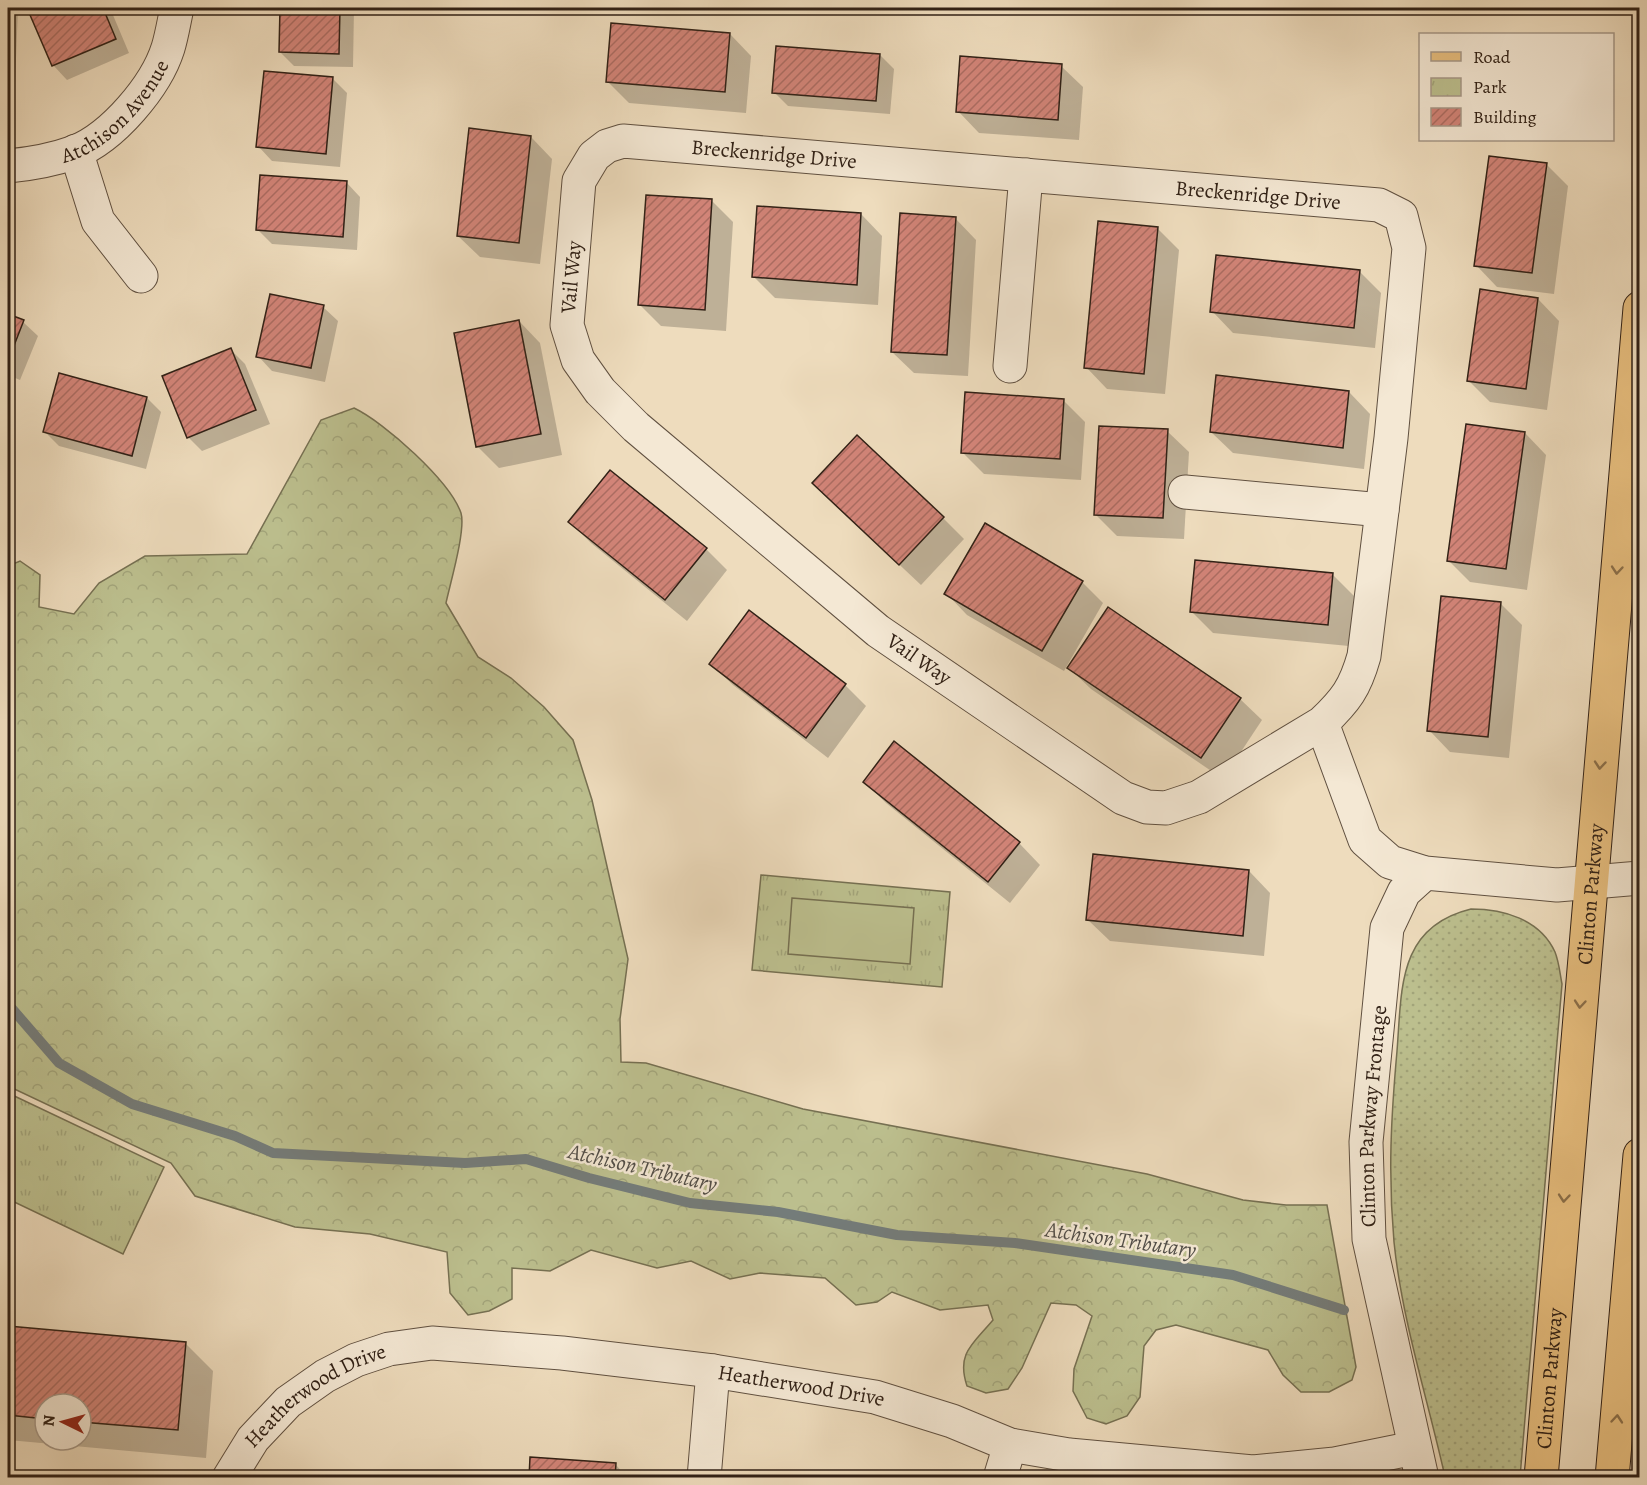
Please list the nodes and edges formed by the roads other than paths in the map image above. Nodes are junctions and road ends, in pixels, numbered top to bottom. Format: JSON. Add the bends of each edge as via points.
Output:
{"nodes":[{"id":1,"x":177,"y":8,"type":"edge"},
{"id":2,"x":76,"y":151,"type":"junction"},
{"id":3,"x":594,"y":156,"type":"joint"},
{"id":4,"x":8,"y":166,"type":"edge"},
{"id":5,"x":1026,"y":175,"type":"junction"},
{"id":6,"x":141,"y":276,"type":"dead end"},
{"id":7,"x":1640,"y":308,"type":"edge"},
{"id":8,"x":1010,"y":366,"type":"dead end"},
{"id":9,"x":1185,"y":492,"type":"dead end"},
{"id":10,"x":1382,"y":510,"type":"junction"},
{"id":11,"x":1322,"y":723,"type":"junction"},
{"id":12,"x":1425,"y":873,"type":"junction"},
{"id":13,"x":1640,"y":878,"type":"edge"},
{"id":14,"x":1590,"y":883,"type":"junction"},
{"id":15,"x":1640,"y":1155,"type":"edge"},
{"id":16,"x":713,"y":1371,"type":"junction"},
{"id":17,"x":1010,"y":1445,"type":"junction"},
{"id":18,"x":1418,"y":1462,"type":"edge"},
{"id":19,"x":229,"y":1478,"type":"edge"},
{"id":20,"x":704,"y":1478,"type":"edge"},
{"id":21,"x":1000,"y":1478,"type":"edge"},
{"id":22,"x":1541,"y":1478,"type":"edge"},
{"id":23,"x":1612,"y":1478,"type":"edge"}],
"edges":[{"from":1,"to":2,"type":"street","name":"Atchison Avenue","via":[[167,50],[148,88],[125,115]]},
{"from":2,"to":4,"type":"street","name":"Atchison Avenue","via":[[31,164]]},
{"from":2,"to":6,"type":"street","via":[[98,221]]},
{"from":3,"to":5,"type":"street","name":"Breckenridge Drive","via":[[623,141]]},
{"from":3,"to":11,"type":"street","name":"Vail Way","via":[[579,181],[567,325],[578,360],[600,391],[636,427],[878,632],[1123,798],[1147,807],[1166,808],[1199,797]]},
{"from":5,"to":8,"type":"street"},
{"from":5,"to":10,"type":"street","name":"Breckenridge Drive","via":[[1379,205],[1401,216],[1409,248]]},
{"from":7,"to":14,"type":"main road","name":"Clinton Parkway","one_way":true},
{"from":9,"to":10,"type":"street"},
{"from":10,"to":11,"type":"street","name":"Breckenridge Drive","via":[[1356,685]]},
{"from":11,"to":12,"type":"street","via":[[1365,840],[1390,862]]},
{"from":12,"to":14,"type":"street","via":[[1557,885]]},
{"from":12,"to":18,"type":"street","name":"Clinton Parkway Frontage","via":[[1404,892],[1387,928],[1366,1142],[1369,1239]]},
{"from":13,"to":14,"type":"street"},
{"from":14,"to":22,"type":"main road","name":"Clinton Parkway","one_way":true},
{"from":23,"to":15,"type":"main road","one_way":true},
{"from":16,"to":17,"type":"street","name":"Heatherwood Drive","via":[[875,1397]]},
{"from":16,"to":19,"type":"street","name":"Heatherwood Drive","via":[[485,1346],[432,1343],[389,1349],[325,1376],[288,1402],[253,1439]]},
{"from":16,"to":20,"type":"street"},
{"from":17,"to":18,"type":"street","name":"Heatherwood Drive","via":[[1070,1455],[1253,1472],[1335,1464]]},
{"from":17,"to":21,"type":"street"}]}
